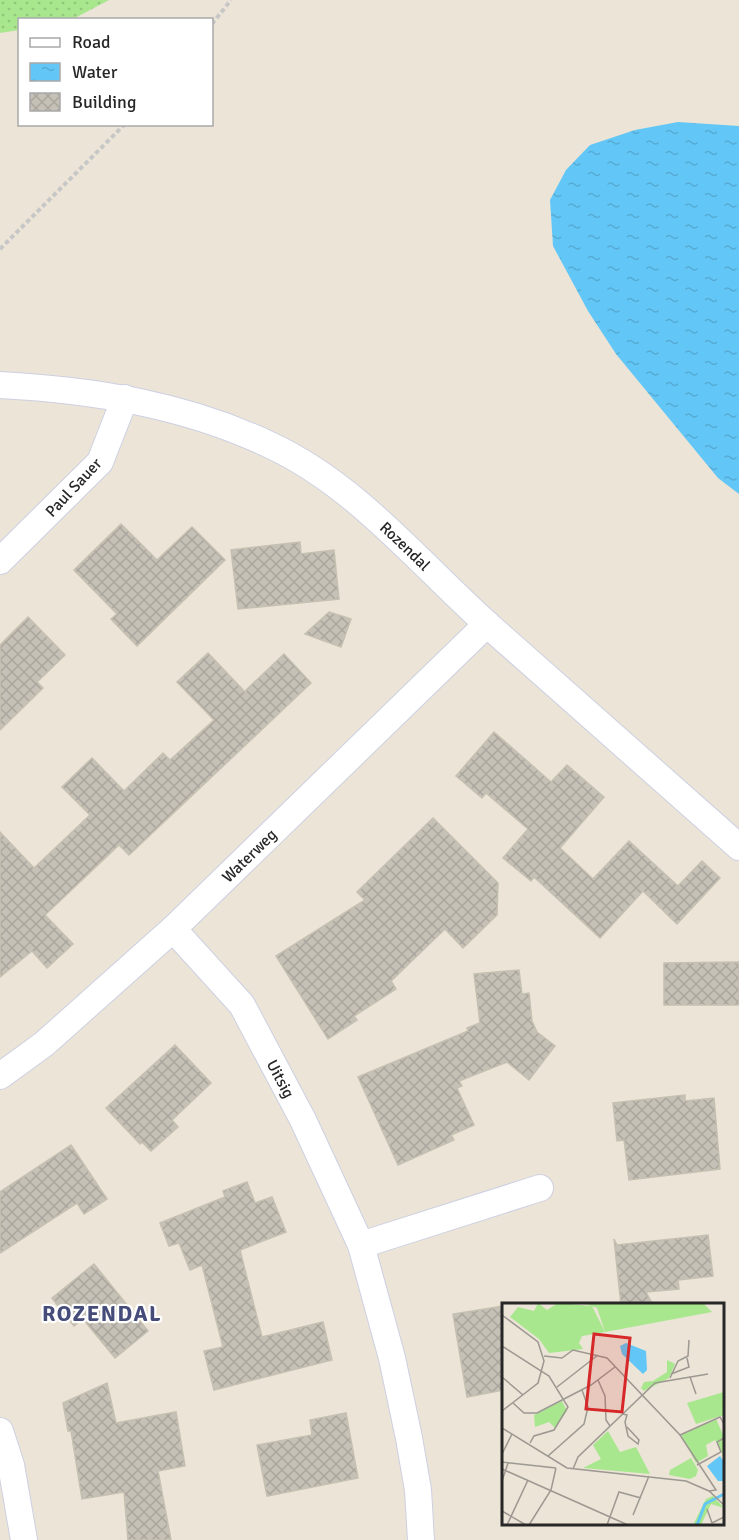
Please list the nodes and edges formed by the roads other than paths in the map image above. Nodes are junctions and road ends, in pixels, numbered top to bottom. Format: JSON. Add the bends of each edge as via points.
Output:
{"nodes":[{"id":1,"x":0,"y":385,"type":"edge"},
{"id":2,"x":125,"y":398,"type":"junction"},
{"id":3,"x":0,"y":561,"type":"edge"},
{"id":4,"x":487,"y":624,"type":"junction"},
{"id":5,"x":739,"y":847,"type":"edge"},
{"id":6,"x":173,"y":929,"type":"junction"},
{"id":7,"x":0,"y":1076,"type":"edge"},
{"id":8,"x":540,"y":1188,"type":"dead end"},
{"id":9,"x":361,"y":1245,"type":"junction"},
{"id":10,"x":0,"y":1431,"type":"edge"},
{"id":11,"x":24,"y":1540,"type":"edge"},
{"id":12,"x":421,"y":1540,"type":"edge"}],
"edges":[{"from":1,"to":2,"type":"street","name":"Rozendal"},
{"from":2,"to":3,"type":"street","name":"Paul Sauer","via":[[100,462]]},
{"from":2,"to":4,"type":"street","name":"Rozendal","via":[[185,412],[230,428],[319,472],[355,500]]},
{"from":4,"to":5,"type":"street","name":"Rozendal"},
{"from":4,"to":6,"type":"street","name":"Waterweg"},
{"from":6,"to":7,"type":"street","name":"Waterweg","via":[[44,1044]]},
{"from":6,"to":9,"type":"street","name":"Uitsig","via":[[242,1005],[303,1120]]},
{"from":8,"to":9,"type":"street"},
{"from":9,"to":12,"type":"street","name":"Uitsig","via":[[410,1438]]},
{"from":10,"to":11,"type":"street","via":[[11,1465]]}]}
